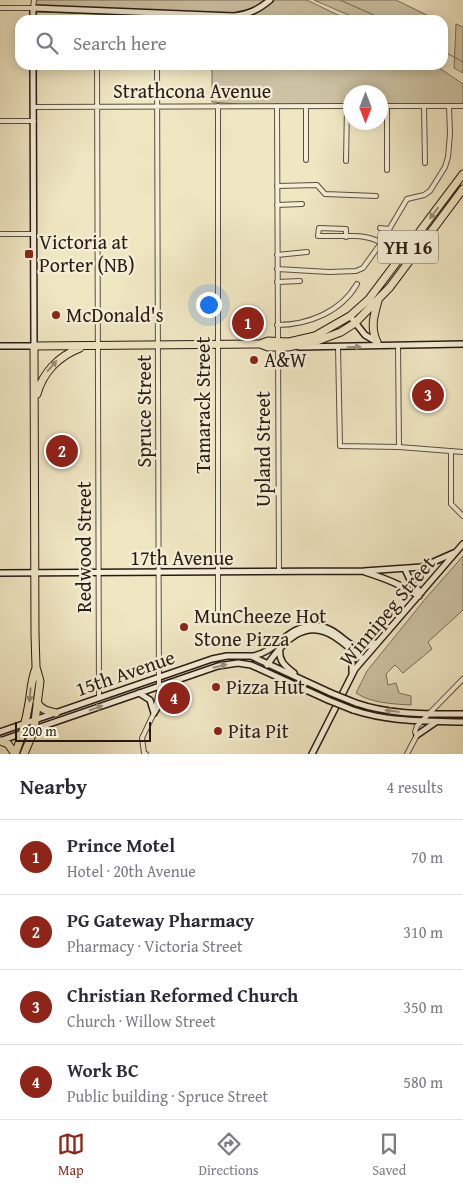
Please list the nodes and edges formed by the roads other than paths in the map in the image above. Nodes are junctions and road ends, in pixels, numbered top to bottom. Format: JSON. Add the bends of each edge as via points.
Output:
{"nodes":[{"id":1,"x":34,"y":0,"type":"edge"},
{"id":2,"x":270,"y":0,"type":"edge"},
{"id":3,"x":0,"y":8,"type":"edge"},
{"id":4,"x":33,"y":8,"type":"junction"},
{"id":5,"x":157,"y":13,"type":"joint"},
{"id":6,"x":33,"y":15,"type":"edge"},
{"id":7,"x":208,"y":15,"type":"edge"},
{"id":8,"x":242,"y":15,"type":"edge"},
{"id":9,"x":34,"y":70,"type":"edge"},
{"id":10,"x":97,"y":70,"type":"edge"},
{"id":11,"x":157,"y":70,"type":"edge"},
{"id":12,"x":97,"y":106,"type":"junction"},
{"id":13,"x":157,"y":106,"type":"junction"},
{"id":14,"x":218,"y":106,"type":"junction"},
{"id":15,"x":277,"y":106,"type":"junction"},
{"id":16,"x":306,"y":106,"type":"junction"},
{"id":17,"x":343,"y":106,"type":"edge"},
{"id":18,"x":388,"y":106,"type":"edge"},
{"id":19,"x":424,"y":106,"type":"junction"},
{"id":20,"x":449,"y":106,"type":"junction"},
{"id":21,"x":463,"y":106,"type":"edge"},
{"id":22,"x":34,"y":107,"type":"junction"},
{"id":23,"x":0,"y":121,"type":"edge"},
{"id":24,"x":34,"y":121,"type":"junction"},
{"id":25,"x":348,"y":130,"type":"edge"},
{"id":26,"x":387,"y":130,"type":"edge"},
{"id":27,"x":306,"y":160,"type":"dead end"},
{"id":28,"x":346,"y":161,"type":"dead end"},
{"id":29,"x":425,"y":163,"type":"dead end"},
{"id":30,"x":387,"y":170,"type":"dead end"},
{"id":31,"x":463,"y":174,"type":"edge"},
{"id":32,"x":277,"y":186,"type":"junction"},
{"id":33,"x":463,"y":189,"type":"edge"},
{"id":34,"x":376,"y":196,"type":"dead end"},
{"id":35,"x":302,"y":204,"type":"dead end"},
{"id":36,"x":277,"y":205,"type":"junction"},
{"id":37,"x":380,"y":228,"type":"dead end"},
{"id":38,"x":389,"y":230,"type":"junction"},
{"id":39,"x":0,"y":234,"type":"edge"},
{"id":40,"x":34,"y":234,"type":"junction"},
{"id":41,"x":346,"y":237,"type":"junction"},
{"id":42,"x":381,"y":243,"type":"junction"},
{"id":43,"x":308,"y":252,"type":"dead end"},
{"id":44,"x":277,"y":255,"type":"junction"},
{"id":45,"x":277,"y":269,"type":"junction"},
{"id":46,"x":300,"y":281,"type":"dead end"},
{"id":47,"x":277,"y":282,"type":"junction"},
{"id":48,"x":357,"y":284,"type":"dead end"},
{"id":49,"x":378,"y":300,"type":"junction"},
{"id":50,"x":350,"y":316,"type":"junction"},
{"id":51,"x":355,"y":324,"type":"junction"},
{"id":52,"x":277,"y":325,"type":"junction"},
{"id":53,"x":377,"y":342,"type":"junction"},
{"id":54,"x":217,"y":344,"type":"junction"},
{"id":55,"x":277,"y":344,"type":"junction"},
{"id":56,"x":463,"y":344,"type":"edge"},
{"id":57,"x":98,"y":345,"type":"junction"},
{"id":58,"x":158,"y":345,"type":"junction"},
{"id":59,"x":0,"y":346,"type":"edge"},
{"id":60,"x":34,"y":346,"type":"junction"},
{"id":61,"x":86,"y":346,"type":"junction"},
{"id":62,"x":384,"y":346,"type":"junction"},
{"id":63,"x":398,"y":346,"type":"junction"},
{"id":64,"x":338,"y":347,"type":"junction"},
{"id":65,"x":288,"y":348,"type":"junction"},
{"id":66,"x":35,"y":402,"type":"junction"},
{"id":67,"x":399,"y":447,"type":"junction"},
{"id":68,"x":451,"y":451,"type":"junction"},
{"id":69,"x":463,"y":452,"type":"edge"},
{"id":70,"x":463,"y":516,"type":"edge"},
{"id":71,"x":463,"y":544,"type":"edge"},
{"id":72,"x":456,"y":552,"type":"junction"},
{"id":73,"x":405,"y":569,"type":"junction"},
{"id":74,"x":279,"y":572,"type":"junction"},
{"id":75,"x":364,"y":572,"type":"junction"},
{"id":76,"x":0,"y":573,"type":"edge"},
{"id":77,"x":35,"y":573,"type":"junction"},
{"id":78,"x":99,"y":573,"type":"junction"},
{"id":79,"x":160,"y":573,"type":"junction"},
{"id":80,"x":218,"y":573,"type":"junction"},
{"id":81,"x":420,"y":595,"type":"junction"},
{"id":82,"x":218,"y":613,"type":"dead end"},
{"id":83,"x":377,"y":642,"type":"junction"},
{"id":84,"x":280,"y":647,"type":"junction"},
{"id":85,"x":348,"y":648,"type":"junction"},
{"id":86,"x":251,"y":656,"type":"junction"},
{"id":87,"x":363,"y":659,"type":"junction"},
{"id":88,"x":268,"y":664,"type":"junction"},
{"id":89,"x":36,"y":667,"type":"junction"},
{"id":90,"x":264,"y":670,"type":"junction"},
{"id":91,"x":352,"y":675,"type":"junction"},
{"id":92,"x":159,"y":678,"type":"junction"},
{"id":93,"x":463,"y":679,"type":"edge"},
{"id":94,"x":303,"y":680,"type":"junction"},
{"id":95,"x":174,"y":681,"type":"junction"},
{"id":96,"x":159,"y":686,"type":"junction"},
{"id":97,"x":139,"y":693,"type":"junction"},
{"id":98,"x":99,"y":698,"type":"junction"},
{"id":99,"x":38,"y":702,"type":"junction"},
{"id":100,"x":56,"y":713,"type":"junction"},
{"id":101,"x":154,"y":713,"type":"junction"},
{"id":102,"x":429,"y":714,"type":"junction"},
{"id":103,"x":463,"y":714,"type":"edge"},
{"id":104,"x":36,"y":720,"type":"junction"},
{"id":105,"x":437,"y":721,"type":"junction"},
{"id":106,"x":25,"y":722,"type":"junction"},
{"id":107,"x":420,"y":722,"type":"junction"},
{"id":108,"x":463,"y":722,"type":"edge"},
{"id":109,"x":34,"y":730,"type":"junction"},
{"id":110,"x":0,"y":732,"type":"edge"},
{"id":111,"x":24,"y":733,"type":"junction"},
{"id":112,"x":417,"y":735,"type":"junction"},
{"id":113,"x":1,"y":741,"type":"edge"},
{"id":114,"x":145,"y":753,"type":"edge"},
{"id":115,"x":15,"y":754,"type":"edge"},
{"id":116,"x":24,"y":754,"type":"edge"},
{"id":117,"x":312,"y":754,"type":"edge"},
{"id":118,"x":407,"y":754,"type":"edge"}],
"edges":[{"from":1,"to":4,"type":"street"},
{"from":2,"to":8,"type":"street","via":[[250,14]]},
{"from":3,"to":4,"type":"street"},
{"from":4,"to":5,"type":"street"},
{"from":4,"to":6,"type":"street"},
{"from":5,"to":7,"type":"street"},
{"from":9,"to":22,"type":"street"},
{"from":10,"to":12,"type":"street","name":"Redwood Street"},
{"from":11,"to":13,"type":"street","name":"Spruce Street"},
{"from":12,"to":13,"type":"street","name":"Strathcona Avenue"},
{"from":12,"to":22,"type":"street","name":"Strathcona Avenue"},
{"from":12,"to":57,"type":"street","name":"Redwood Street"},
{"from":13,"to":14,"type":"street","name":"Strathcona Avenue"},
{"from":13,"to":58,"type":"street","name":"Spruce Street"},
{"from":14,"to":15,"type":"street","name":"Strathcona Avenue"},
{"from":14,"to":54,"type":"street","name":"Tamarack Street"},
{"from":15,"to":16,"type":"street","name":"Strathcona Avenue"},
{"from":15,"to":32,"type":"street","name":"Upland Street"},
{"from":16,"to":17,"type":"street","name":"Strathcona Avenue"},
{"from":16,"to":27,"type":"street"},
{"from":18,"to":19,"type":"street"},
{"from":19,"to":20,"type":"street"},
{"from":19,"to":29,"type":"street"},
{"from":20,"to":21,"type":"street"},
{"from":20,"to":38,"type":"street","via":[[449,149],[445,167],[430,191],[424,196],[407,199]]},
{"from":22,"to":24,"type":"street"},
{"from":23,"to":24,"type":"street"},
{"from":24,"to":40,"type":"street"},
{"from":25,"to":28,"type":"street"},
{"from":26,"to":30,"type":"street"},
{"from":31,"to":50,"type":"highway","number":"YH 16","one_way":true,"via":[[369,299]]},
{"from":32,"to":34,"type":"street","via":[[317,185],[325,194]]},
{"from":32,"to":36,"type":"street","name":"Upland Street"},
{"from":33,"to":49,"type":"highway","number":"YH 16"},
{"from":35,"to":36,"type":"street"},
{"from":36,"to":44,"type":"street","name":"Upland Street"},
{"from":37,"to":38,"type":"street"},
{"from":38,"to":42,"type":"street"},
{"from":39,"to":40,"type":"street"},
{"from":40,"to":60,"type":"street"},
{"from":41,"to":41,"type":"street","via":[[346,229],[319,228],[318,236]]},
{"from":41,"to":42,"type":"street","via":[[372,237]]},
{"from":42,"to":45,"type":"street","via":[[363,268],[356,271]]},
{"from":43,"to":44,"type":"street"},
{"from":44,"to":45,"type":"street","name":"Upland Street"},
{"from":45,"to":47,"type":"street","name":"Upland Street"},
{"from":46,"to":47,"type":"street"},
{"from":47,"to":52,"type":"street","name":"Upland Street"},
{"from":48,"to":52,"type":"street","via":[[352,294],[326,314],[310,321]]},
{"from":49,"to":51,"type":"highway","number":"YH 16"},
{"from":49,"to":53,"type":"highway","via":[[373,319]]},
{"from":50,"to":51,"type":"street"},
{"from":50,"to":55,"type":"highway","number":"YH 16","via":[[315,336]]},
{"from":51,"to":53,"type":"street"},
{"from":51,"to":65,"type":"highway","number":"YH 16","via":[[317,341]]},
{"from":52,"to":55,"type":"street","name":"Upland Street"},
{"from":53,"to":62,"type":"street"},
{"from":54,"to":55,"type":"highway","number":"YH 16","via":[[260,344],[268,347]]},
{"from":54,"to":58,"type":"highway","number":"YH 16"},
{"from":54,"to":80,"type":"street","name":"Tamarack Street"},
{"from":55,"to":65,"type":"highway","number":"YH 16"},
{"from":55,"to":74,"type":"street","name":"Upland Street"},
{"from":56,"to":63,"type":"street"},
{"from":57,"to":58,"type":"highway","number":"YH 16"},
{"from":57,"to":61,"type":"highway","number":"YH 16"},
{"from":57,"to":78,"type":"street","name":"Redwood Street"},
{"from":58,"to":79,"type":"street","name":"Spruce Street"},
{"from":59,"to":60,"type":"street"},
{"from":60,"to":61,"type":"highway","number":"YH 16"},
{"from":60,"to":66,"type":"highway"},
{"from":66,"to":61,"type":"highway","one_way":true,"via":[[39,386],[50,368],[71,351]]},
{"from":62,"to":63,"type":"street"},
{"from":64,"to":62,"type":"street","one_way":true},
{"from":63,"to":67,"type":"street"},
{"from":64,"to":65,"type":"street"},
{"from":64,"to":67,"type":"street","via":[[340,446]]},
{"from":66,"to":77,"type":"highway"},
{"from":67,"to":68,"type":"street"},
{"from":68,"to":69,"type":"street"},
{"from":68,"to":70,"type":"street","via":[[451,504]]},
{"from":71,"to":72,"type":"street","name":"Winnipeg Street"},
{"from":72,"to":73,"type":"street","name":"17th Avenue","via":[[429,565]]},
{"from":72,"to":81,"type":"street","name":"Winnipeg Street"},
{"from":73,"to":75,"type":"street","name":"17th Avenue"},
{"from":73,"to":81,"type":"street"},
{"from":74,"to":75,"type":"street","name":"17th Avenue"},
{"from":74,"to":80,"type":"street","name":"17th Avenue"},
{"from":75,"to":81,"type":"street","name":"17th Avenue","via":[[388,579]]},
{"from":76,"to":77,"type":"street","name":"17th Avenue"},
{"from":77,"to":78,"type":"street","name":"17th Avenue"},
{"from":77,"to":89,"type":"highway"},
{"from":78,"to":79,"type":"street","name":"17th Avenue"},
{"from":78,"to":98,"type":"street","name":"Redwood Street"},
{"from":79,"to":80,"type":"street","name":"17th Avenue"},
{"from":79,"to":92,"type":"street","name":"Spruce Street"},
{"from":80,"to":82,"type":"street","name":"Tamarack Street"},
{"from":81,"to":83,"type":"street","name":"Winnipeg Street"},
{"from":83,"to":86,"type":"street","via":[[356,648],[329,628],[305,626],[292,631],[267,652]]},
{"from":83,"to":87,"type":"street","name":"Winnipeg Street"},
{"from":84,"to":85,"type":"street","via":[[294,635],[317,630],[335,636]]},
{"from":84,"to":88,"type":"street"},
{"from":84,"to":94,"type":"street","via":[[282,662]]},
{"from":85,"to":87,"type":"street"},
{"from":85,"to":91,"type":"street"},
{"from":86,"to":88,"type":"street","name":"15th Avenue"},
{"from":86,"to":92,"type":"street","name":"15th Avenue","via":[[217,658]]},
{"from":87,"to":91,"type":"street","name":"Winnipeg Street"},
{"from":88,"to":90,"type":"street"},
{"from":88,"to":94,"type":"street","name":"15th Avenue"},
{"from":89,"to":99,"type":"highway","via":[[40,681]]},
{"from":89,"to":106,"type":"highway","one_way":true},
{"from":95,"to":90,"type":"street","name":"15th Avenue","one_way":true,"via":[[218,666],[238,663]]},
{"from":90,"to":107,"type":"street","name":"15th Avenue","bridge":true,"via":[[353,710],[391,720]]},
{"from":91,"to":117,"type":"street","name":"Winnipeg Street"},
{"from":92,"to":96,"type":"street","name":"Spruce Street"},
{"from":92,"to":98,"type":"street","name":"15th Avenue"},
{"from":93,"to":102,"type":"street"},
{"from":102,"to":94,"type":"street","name":"15th Avenue","one_way":true,"bridge":true,"via":[[379,710]]},
{"from":95,"to":96,"type":"street","name":"15th Avenue"},
{"from":95,"to":101,"type":"street"},
{"from":96,"to":97,"type":"street","name":"15th Avenue"},
{"from":96,"to":101,"type":"street","name":"Spruce Street"},
{"from":97,"to":101,"type":"street","via":[[150,700]]},
{"from":109,"to":97,"type":"street","name":"15th Avenue","one_way":true},
{"from":98,"to":100,"type":"street","name":"15th Avenue"},
{"from":99,"to":100,"type":"highway","via":[[43,709]]},
{"from":99,"to":104,"type":"highway"},
{"from":100,"to":104,"type":"street","name":"15th Avenue"},
{"from":101,"to":114,"type":"street","name":"Spruce Street","via":[[142,738]]},
{"from":102,"to":103,"type":"street","name":"15th Avenue"},
{"from":102,"to":107,"type":"street"},
{"from":104,"to":106,"type":"street","name":"15th Avenue"},
{"from":104,"to":109,"type":"highway"},
{"from":105,"to":107,"type":"street","name":"15th Avenue"},
{"from":105,"to":108,"type":"street","name":"15th Avenue"},
{"from":105,"to":112,"type":"street"},
{"from":106,"to":110,"type":"street","name":"15th Avenue"},
{"from":106,"to":111,"type":"highway"},
{"from":107,"to":112,"type":"street","via":[[415,732]]},
{"from":109,"to":111,"type":"street","name":"15th Avenue"},
{"from":109,"to":116,"type":"highway"},
{"from":111,"to":113,"type":"street","name":"15th Avenue"},
{"from":111,"to":115,"type":"highway"},
{"from":112,"to":118,"type":"street"},
{"from":113,"to":115,"type":"highway","via":[[8,744]]}]}
